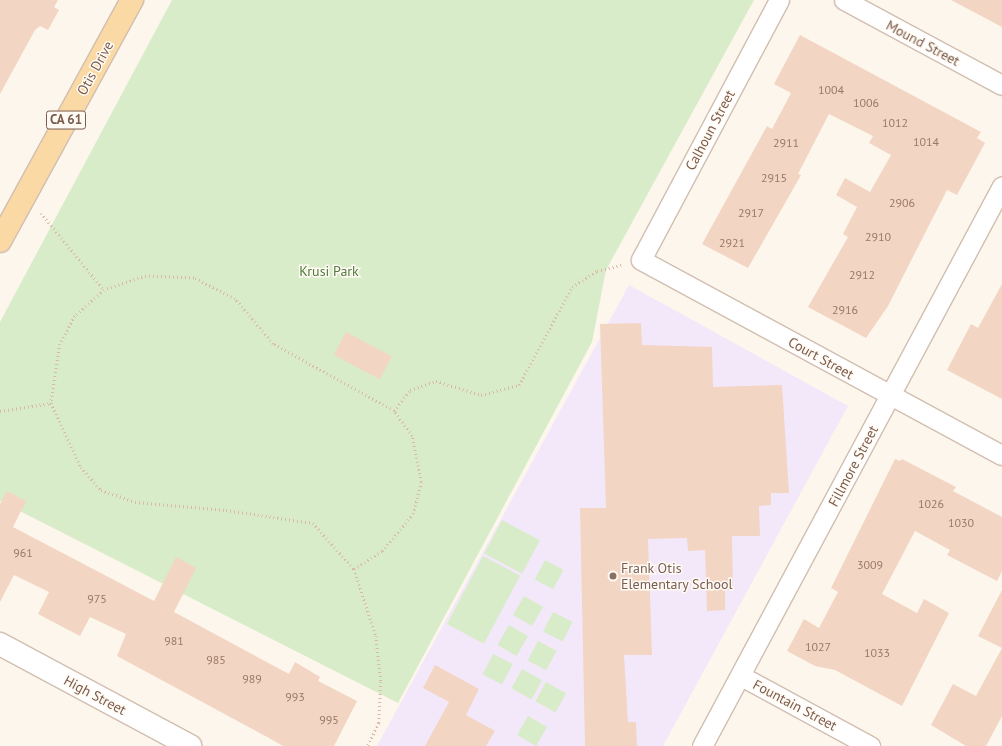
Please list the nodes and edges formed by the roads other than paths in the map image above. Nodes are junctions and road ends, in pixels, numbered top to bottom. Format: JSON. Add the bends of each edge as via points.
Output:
{"nodes":[{"id":1,"x":132,"y":0,"type":"edge"},
{"id":2,"x":780,"y":0,"type":"edge"},
{"id":3,"x":844,"y":0,"type":"edge"},
{"id":4,"x":1002,"y":85,"type":"edge"},
{"id":5,"x":1002,"y":186,"type":"edge"},
{"id":6,"x":0,"y":241,"type":"edge"},
{"id":7,"x":641,"y":260,"type":"joint"},
{"id":8,"x":891,"y":396,"type":"junction"},
{"id":9,"x":1002,"y":455,"type":"edge"},
{"id":10,"x":0,"y":644,"type":"edge"},
{"id":11,"x":740,"y":676,"type":"junction"},
{"id":12,"x":190,"y":746,"type":"edge"},
{"id":13,"x":702,"y":746,"type":"edge"},
{"id":14,"x":870,"y":746,"type":"edge"}],
"edges":[{"from":1,"to":6,"type":"main road","name":"Otis Drive","number":"CA 61"},
{"from":2,"to":7,"type":"street","name":"Calhoun Street"},
{"from":3,"to":4,"type":"street","name":"Mound Street"},
{"from":5,"to":8,"type":"street","name":"Fillmore Street"},
{"from":7,"to":8,"type":"street","name":"Court Street"},
{"from":8,"to":9,"type":"street","name":"Court Street"},
{"from":8,"to":11,"type":"street","name":"Fillmore Street"},
{"from":10,"to":12,"type":"main road","name":"High Street"},
{"from":11,"to":13,"type":"street","name":"Fillmore Street"},
{"from":11,"to":14,"type":"street","name":"Fountain Street"}]}
